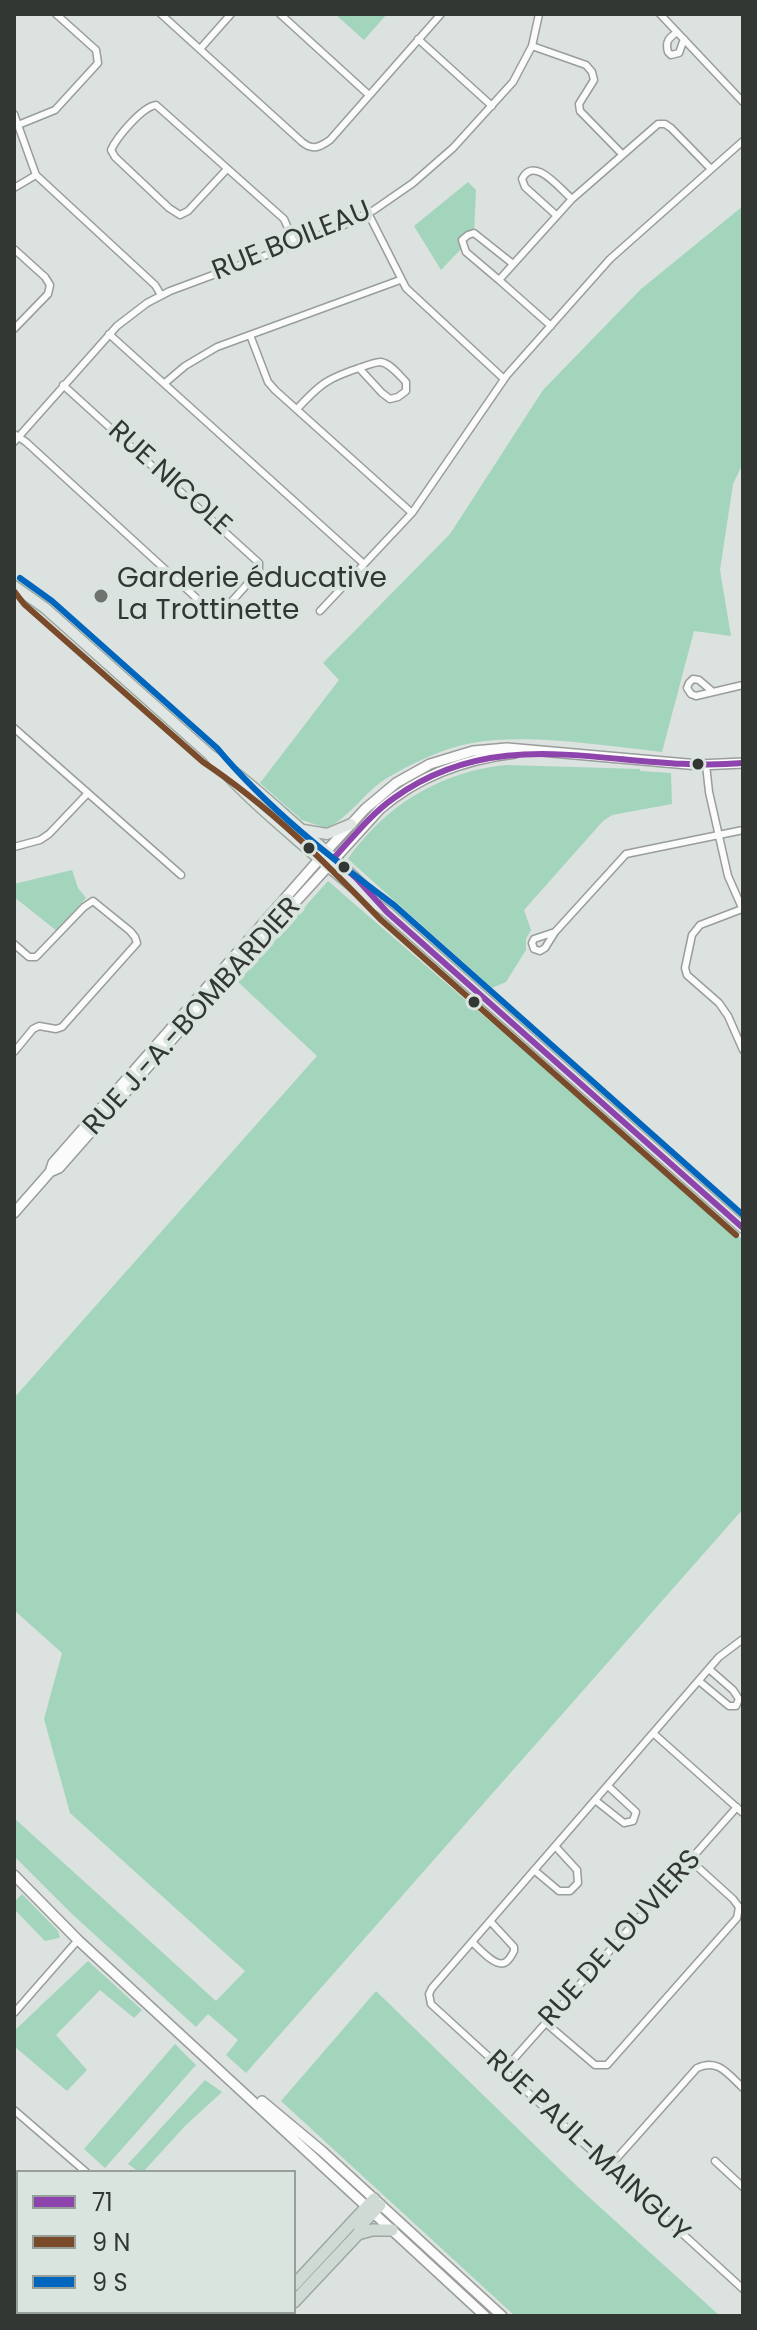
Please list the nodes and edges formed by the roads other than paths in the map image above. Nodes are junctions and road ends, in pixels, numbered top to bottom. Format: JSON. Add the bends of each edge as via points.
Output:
{"nodes":[{"id":1,"x":56,"y":14,"type":"edge"},
{"id":2,"x":161,"y":14,"type":"edge"},
{"id":3,"x":231,"y":14,"type":"edge"},
{"id":4,"x":280,"y":14,"type":"edge"},
{"id":5,"x":441,"y":14,"type":"edge"},
{"id":6,"x":539,"y":14,"type":"edge"},
{"id":7,"x":660,"y":14,"type":"edge"},
{"id":8,"x":677,"y":32,"type":"junction"},
{"id":9,"x":418,"y":39,"type":"junction"},
{"id":10,"x":684,"y":39,"type":"junction"},
{"id":11,"x":532,"y":46,"type":"junction"},
{"id":12,"x":200,"y":49,"type":"junction"},
{"id":13,"x":369,"y":95,"type":"junction"},
{"id":14,"x":743,"y":102,"type":"edge"},
{"id":15,"x":492,"y":106,"type":"junction"},
{"id":16,"x":14,"y":114,"type":"edge"},
{"id":17,"x":18,"y":125,"type":"junction"},
{"id":18,"x":743,"y":141,"type":"edge"},
{"id":19,"x":622,"y":154,"type":"junction"},
{"id":20,"x":227,"y":169,"type":"junction"},
{"id":21,"x":711,"y":169,"type":"junction"},
{"id":22,"x":36,"y":175,"type":"junction"},
{"id":23,"x":14,"y":188,"type":"edge"},
{"id":24,"x":572,"y":199,"type":"junction"},
{"id":25,"x":368,"y":213,"type":"junction"},
{"id":26,"x":556,"y":215,"type":"junction"},
{"id":27,"x":295,"y":244,"type":"junction"},
{"id":28,"x":14,"y":249,"type":"edge"},
{"id":29,"x":513,"y":264,"type":"junction"},
{"id":30,"x":400,"y":280,"type":"junction"},
{"id":31,"x":499,"y":280,"type":"junction"},
{"id":32,"x":161,"y":295,"type":"junction"},
{"id":33,"x":551,"y":326,"type":"junction"},
{"id":34,"x":14,"y":329,"type":"edge"},
{"id":35,"x":109,"y":334,"type":"junction"},
{"id":36,"x":250,"y":335,"type":"junction"},
{"id":37,"x":359,"y":368,"type":"junction"},
{"id":38,"x":504,"y":379,"type":"junction"},
{"id":39,"x":165,"y":383,"type":"junction"},
{"id":40,"x":63,"y":385,"type":"junction"},
{"id":41,"x":297,"y":409,"type":"junction"},
{"id":42,"x":15,"y":437,"type":"edge"},
{"id":43,"x":412,"y":513,"type":"junction"},
{"id":44,"x":364,"y":564,"type":"junction"},
{"id":45,"x":14,"y":575,"type":"edge"},
{"id":46,"x":14,"y":586,"type":"edge"},
{"id":47,"x":31,"y":597,"type":"junction"},
{"id":48,"x":320,"y":611,"type":"dead end"},
{"id":49,"x":743,"y":685,"type":"edge"},
{"id":50,"x":713,"y":692,"type":"dead end"},
{"id":51,"x":14,"y":728,"type":"edge"},
{"id":52,"x":543,"y":752,"type":"junction"},
{"id":53,"x":210,"y":755,"type":"junction"},
{"id":54,"x":743,"y":763,"type":"edge"},
{"id":55,"x":706,"y":765,"type":"junction"},
{"id":56,"x":88,"y":793,"type":"junction"},
{"id":57,"x":351,"y":824,"type":"junction"},
{"id":58,"x":301,"y":830,"type":"junction"},
{"id":59,"x":743,"y":830,"type":"edge"},
{"id":60,"x":718,"y":835,"type":"junction"},
{"id":61,"x":14,"y":847,"type":"edge"},
{"id":62,"x":327,"y":859,"type":"junction"},
{"id":63,"x":181,"y":875,"type":"dead end"},
{"id":64,"x":743,"y":910,"type":"edge"},
{"id":65,"x":555,"y":932,"type":"dead end"},
{"id":66,"x":14,"y":944,"type":"edge"},
{"id":67,"x":743,"y":1050,"type":"edge"},
{"id":68,"x":14,"y":1052,"type":"edge"},
{"id":69,"x":14,"y":1213,"type":"edge"},
{"id":70,"x":743,"y":1228,"type":"edge"},
{"id":71,"x":743,"y":1639,"type":"edge"},
{"id":72,"x":709,"y":1669,"type":"junction"},
{"id":73,"x":699,"y":1681,"type":"junction"},
{"id":74,"x":653,"y":1733,"type":"junction"},
{"id":75,"x":608,"y":1786,"type":"junction"},
{"id":76,"x":595,"y":1800,"type":"junction"},
{"id":77,"x":740,"y":1810,"type":"edge"},
{"id":78,"x":555,"y":1846,"type":"junction"},
{"id":79,"x":691,"y":1861,"type":"junction"},
{"id":80,"x":534,"y":1870,"type":"junction"},
{"id":81,"x":14,"y":1875,"type":"edge"},
{"id":82,"x":490,"y":1921,"type":"junction"},
{"id":83,"x":78,"y":1940,"type":"junction"},
{"id":84,"x":472,"y":1942,"type":"junction"},
{"id":85,"x":14,"y":2013,"type":"edge"},
{"id":86,"x":547,"y":2024,"type":"junction"},
{"id":87,"x":504,"y":2070,"type":"junction"},
{"id":88,"x":743,"y":2088,"type":"edge"},
{"id":89,"x":14,"y":2110,"type":"edge"},
{"id":90,"x":715,"y":2161,"type":"dead end"},
{"id":91,"x":609,"y":2167,"type":"junction"},
{"id":92,"x":84,"y":2170,"type":"edge"},
{"id":93,"x":743,"y":2187,"type":"edge"},
{"id":94,"x":374,"y":2206,"type":"junction"},
{"id":95,"x":392,"y":2230,"type":"junction"},
{"id":96,"x":358,"y":2234,"type":"junction"},
{"id":97,"x":296,"y":2283,"type":"edge"},
{"id":98,"x":741,"y":2284,"type":"edge"},
{"id":99,"x":296,"y":2300,"type":"edge"},
{"id":100,"x":485,"y":2316,"type":"edge"},
{"id":101,"x":502,"y":2316,"type":"edge"}],
"edges":[{"from":1,"to":17,"type":"street","via":[[96,50],[98,63],[55,110]]},
{"from":2,"to":12,"type":"street"},
{"from":3,"to":12,"type":"street"},
{"from":4,"to":13,"type":"street"},
{"from":5,"to":9,"type":"street"},
{"from":6,"to":11,"type":"street","name":"RUE BOILEAU"},
{"from":7,"to":8,"type":"street"},
{"from":8,"to":10,"type":"street"},
{"from":8,"to":10,"type":"street","via":[[667,40],[671,55],[679,53]]},
{"from":9,"to":13,"type":"street"},
{"from":9,"to":15,"type":"street"},
{"from":10,"to":14,"type":"street"},
{"from":11,"to":15,"type":"street","name":"RUE BOILEAU","via":[[513,82]]},
{"from":11,"to":19,"type":"street","via":[[586,65],[592,72],[594,80],[580,111]]},
{"from":12,"to":13,"type":"street","via":[[305,145],[320,147],[330,140]]},
{"from":15,"to":25,"type":"street","name":"RUE BOILEAU","via":[[431,169]]},
{"from":16,"to":17,"type":"street"},
{"from":17,"to":22,"type":"street"},
{"from":18,"to":21,"type":"street"},
{"from":19,"to":21,"type":"street","via":[[658,124],[665,124]]},
{"from":19,"to":24,"type":"street"},
{"from":20,"to":20,"type":"street","via":[[156,105],[142,113],[111,150],[180,215]]},
{"from":20,"to":27,"type":"street","via":[[284,219]]},
{"from":21,"to":33,"type":"street","via":[[610,259]]},
{"from":22,"to":23,"type":"street"},
{"from":22,"to":32,"type":"street"},
{"from":24,"to":26,"type":"street"},
{"from":24,"to":26,"type":"street","via":[[540,170],[526,172],[525,187]]},
{"from":25,"to":27,"type":"street","name":"RUE BOILEAU"},
{"from":25,"to":30,"type":"street"},
{"from":26,"to":29,"type":"street"},
{"from":27,"to":32,"type":"street","name":"RUE BOILEAU"},
{"from":28,"to":34,"type":"street","via":[[50,285],[48,294]]},
{"from":29,"to":31,"type":"street"},
{"from":29,"to":31,"type":"street","via":[[474,233],[462,240],[466,252]]},
{"from":30,"to":36,"type":"street"},
{"from":30,"to":38,"type":"street"},
{"from":31,"to":33,"type":"street"},
{"from":32,"to":35,"type":"street","name":"RUE BOILEAU"},
{"from":33,"to":38,"type":"street"},
{"from":35,"to":39,"type":"street"},
{"from":35,"to":40,"type":"street","name":"RUE BOILEAU"},
{"from":36,"to":39,"type":"street","via":[[217,347]]},
{"from":36,"to":41,"type":"street","via":[[268,382]]},
{"from":37,"to":37,"type":"street","via":[[390,399],[406,391],[406,382],[384,363]]},
{"from":37,"to":41,"type":"street","via":[[327,380]]},
{"from":38,"to":43,"type":"street"},
{"from":39,"to":44,"type":"street"},
{"from":40,"to":42,"type":"street","name":"RUE BOILEAU"},
{"from":40,"to":42,"type":"street","name":"RUE NICOLE","via":[[259,563],[259,571],[224,610],[204,605]]},
{"from":41,"to":43,"type":"street"},
{"from":43,"to":44,"type":"street"},
{"from":44,"to":48,"type":"street"},
{"from":45,"to":47,"type":"main road"},
{"from":46,"to":47,"type":"main road"},
{"from":47,"to":53,"type":"main road"},
{"from":49,"to":50,"type":"street"},
{"from":51,"to":56,"type":"street"},
{"from":52,"to":55,"type":"street"},
{"from":52,"to":57,"type":"street","via":[[491,748],[435,762],[387,789]]},
{"from":52,"to":62,"type":"street","via":[[470,761],[426,778],[385,805]]},
{"from":53,"to":58,"type":"main road"},
{"from":53,"to":62,"type":"main road","via":[[228,778]]},
{"from":54,"to":55,"type":"street"},
{"from":55,"to":60,"type":"street"},
{"from":56,"to":61,"type":"street","via":[[45,838]]},
{"from":56,"to":63,"type":"street"},
{"from":57,"to":58,"type":"main road","via":[[327,834]]},
{"from":57,"to":62,"type":"street"},
{"from":58,"to":62,"type":"main road"},
{"from":59,"to":60,"type":"street"},
{"from":60,"to":64,"type":"street"},
{"from":60,"to":65,"type":"street","via":[[626,854]]},
{"from":62,"to":69,"type":"street","name":"RUE J.-A.-BOMBARDIER"},
{"from":62,"to":70,"type":"main road","via":[[356,878],[387,912]]},
{"from":64,"to":67,"type":"street","via":[[700,925],[692,935],[685,968],[719,1003]]},
{"from":66,"to":68,"type":"street","via":[[36,957],[93,901],[137,943],[62,1027],[33,1029]]},
{"from":71,"to":72,"type":"street"},
{"from":72,"to":73,"type":"street"},
{"from":72,"to":73,"type":"street","via":[[733,1690],[739,1699],[736,1706]]},
{"from":73,"to":74,"type":"street"},
{"from":74,"to":75,"type":"street"},
{"from":74,"to":77,"type":"street"},
{"from":75,"to":76,"type":"street"},
{"from":75,"to":76,"type":"street","via":[[636,1812],[633,1821],[624,1823]]},
{"from":76,"to":78,"type":"street"},
{"from":77,"to":79,"type":"street","name":"RUE DE LOUVIERS"},
{"from":78,"to":80,"type":"street"},
{"from":78,"to":80,"type":"street","via":[[577,1870],[575,1887],[559,1891]]},
{"from":79,"to":86,"type":"street","name":"RUE DE LOUVIERS"},
{"from":79,"to":86,"type":"street","via":[[733,1899],[739,1907],[737,1918],[607,2065],[595,2065]]},
{"from":80,"to":82,"type":"street"},
{"from":81,"to":83,"type":"street"},
{"from":82,"to":84,"type":"street"},
{"from":82,"to":84,"type":"street","via":[[514,1947],[506,1962],[497,1963]]},
{"from":83,"to":85,"type":"street"},
{"from":83,"to":94,"type":"street"},
{"from":84,"to":87,"type":"street","name":"RUE PAUL-MAINGUY","via":[[432,1988],[431,2004]]},
{"from":86,"to":87,"type":"street","name":"RUE DE LOUVIERS"},
{"from":87,"to":91,"type":"street","name":"RUE PAUL-MAINGUY"},
{"from":88,"to":91,"type":"street","via":[[714,2064],[697,2068]]},
{"from":89,"to":92,"type":"street"},
{"from":90,"to":93,"type":"street"},
{"from":91,"to":98,"type":"street","name":"RUE PAUL-MAINGUY"},
{"from":94,"to":95,"type":"street"},
{"from":94,"to":96,"type":"highway"},
{"from":94,"to":97,"type":"highway"},
{"from":94,"to":101,"type":"street"},
{"from":95,"to":96,"type":"highway"},
{"from":95,"to":100,"type":"street"},
{"from":96,"to":99,"type":"highway"}]}
